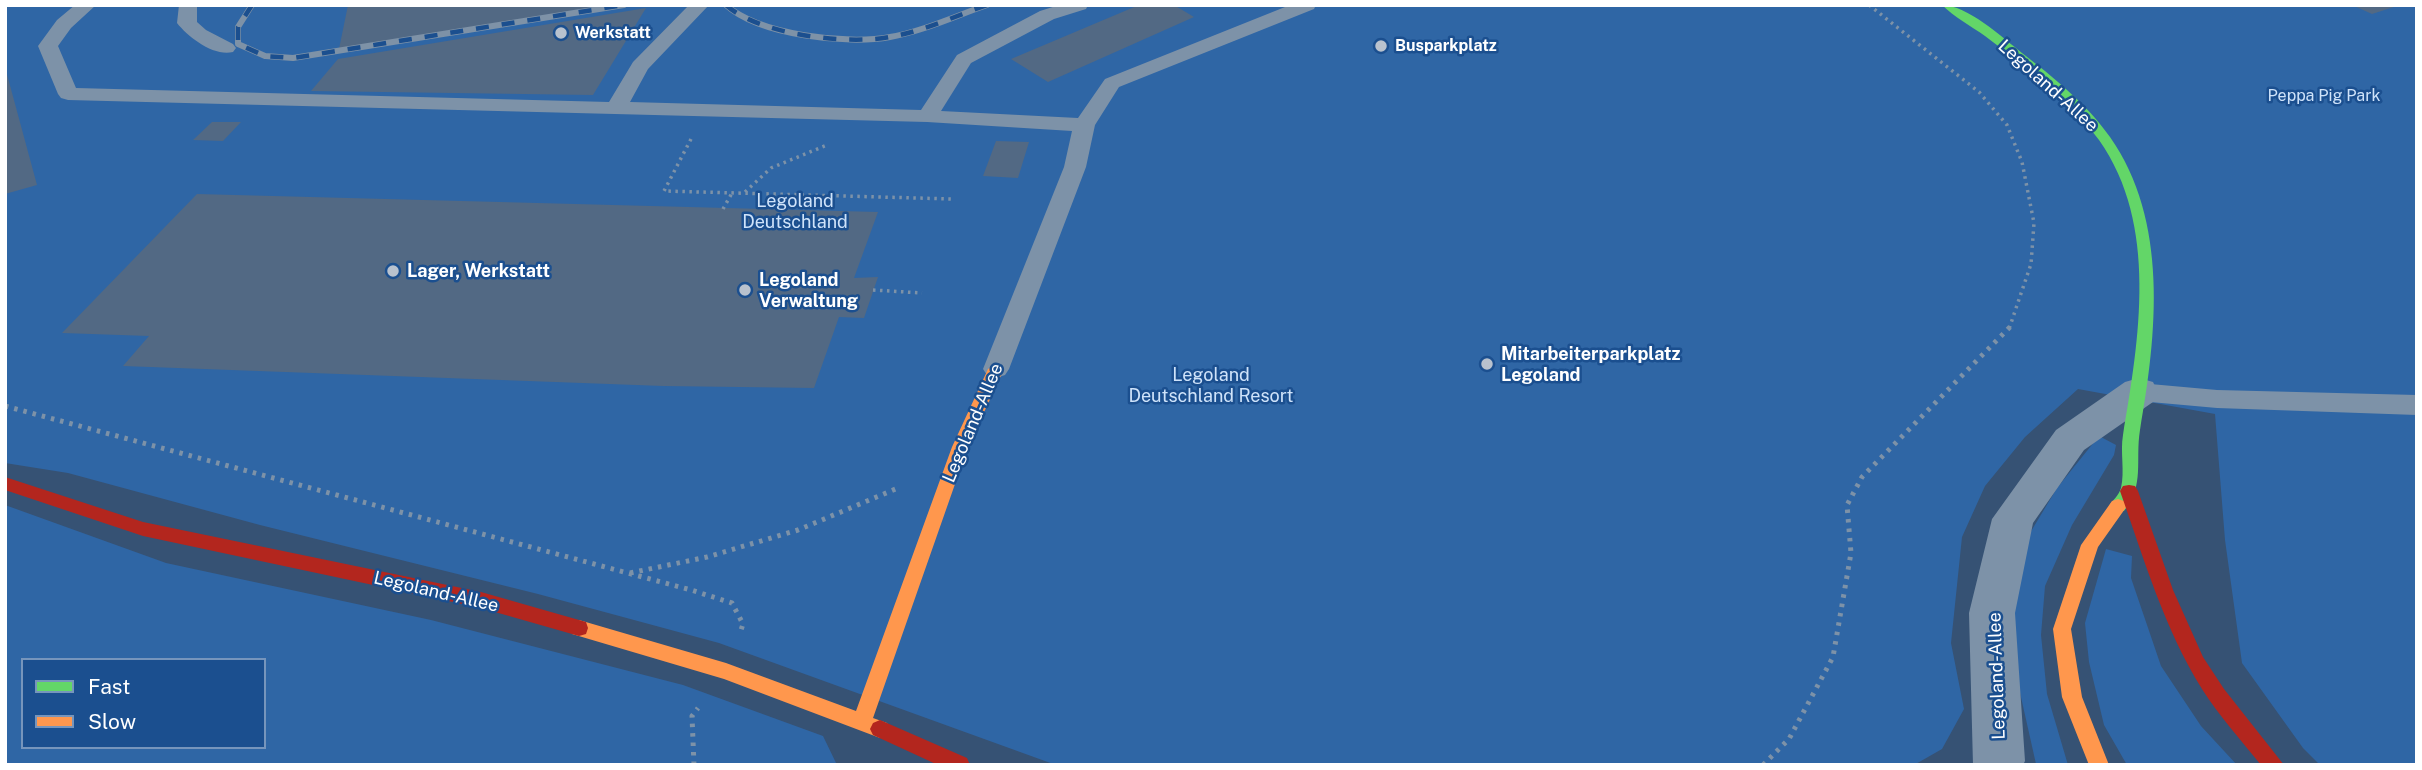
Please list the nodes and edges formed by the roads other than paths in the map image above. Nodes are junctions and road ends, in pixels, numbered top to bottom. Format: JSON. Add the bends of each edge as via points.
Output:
{"nodes":[{"id":1,"x":87,"y":5,"type":"edge"},
{"id":2,"x":188,"y":5,"type":"edge"},
{"id":3,"x":700,"y":5,"type":"edge"},
{"id":4,"x":1079,"y":5,"type":"edge"},
{"id":5,"x":1307,"y":5,"type":"edge"},
{"id":6,"x":1947,"y":5,"type":"edge"},
{"id":7,"x":226,"y":48,"type":"dead end"},
{"id":8,"x":616,"y":108,"type":"junction"},
{"id":9,"x":927,"y":116,"type":"junction"},
{"id":10,"x":1084,"y":125,"type":"junction"},
{"id":11,"x":996,"y":369,"type":"joint"},
{"id":12,"x":2139,"y":392,"type":"junction"},
{"id":13,"x":2417,"y":405,"type":"edge"},
{"id":14,"x":5,"y":483,"type":"edge"},
{"id":15,"x":2129,"y":491,"type":"junction"},
{"id":16,"x":862,"y":721,"type":"junction"},
{"id":17,"x":960,"y":765,"type":"edge"},
{"id":18,"x":1998,"y":765,"type":"edge"},
{"id":19,"x":2099,"y":765,"type":"edge"},
{"id":20,"x":2274,"y":765,"type":"edge"}],
"edges":[{"from":1,"to":8,"type":"lane","via":[[64,24],[48,46],[68,94]]},
{"from":2,"to":7,"type":"lane","via":[[187,23]]},
{"from":3,"to":8,"type":"lane","via":[[640,66]]},
{"from":4,"to":9,"type":"lane","via":[[1047,15],[964,59]]},
{"from":5,"to":10,"type":"lane","via":[[1112,83]]},
{"from":6,"to":12,"type":"street","name":"Legoland-Allee","via":[[2013,50],[2063,95],[2105,139],[2135,197],[2147,288]]},
{"from":8,"to":9,"type":"lane"},
{"from":9,"to":10,"type":"lane"},
{"from":10,"to":11,"type":"lane","name":"Legoland-Allee","via":[[1075,167]]},
{"from":11,"to":16,"type":"street","name":"Legoland-Allee","via":[[960,447]]},
{"from":12,"to":13,"type":"lane","via":[[2217,400]]},
{"from":12,"to":15,"type":"street","name":"Legoland-Allee","via":[[2129,449]]},
{"from":12,"to":18,"type":"street","name":"Legoland-Allee","via":[[2070,440],[2013,519],[1992,614]]},
{"from":14,"to":16,"type":"street","name":"Legoland-Allee","via":[[143,529],[481,600],[726,671]]},
{"from":15,"to":19,"type":"street","via":[[2090,545],[2062,629],[2072,697]]},
{"from":15,"to":20,"type":"street","via":[[2174,613],[2202,671]]},
{"from":16,"to":17,"type":"street","name":"Legoland-Allee"}]}
